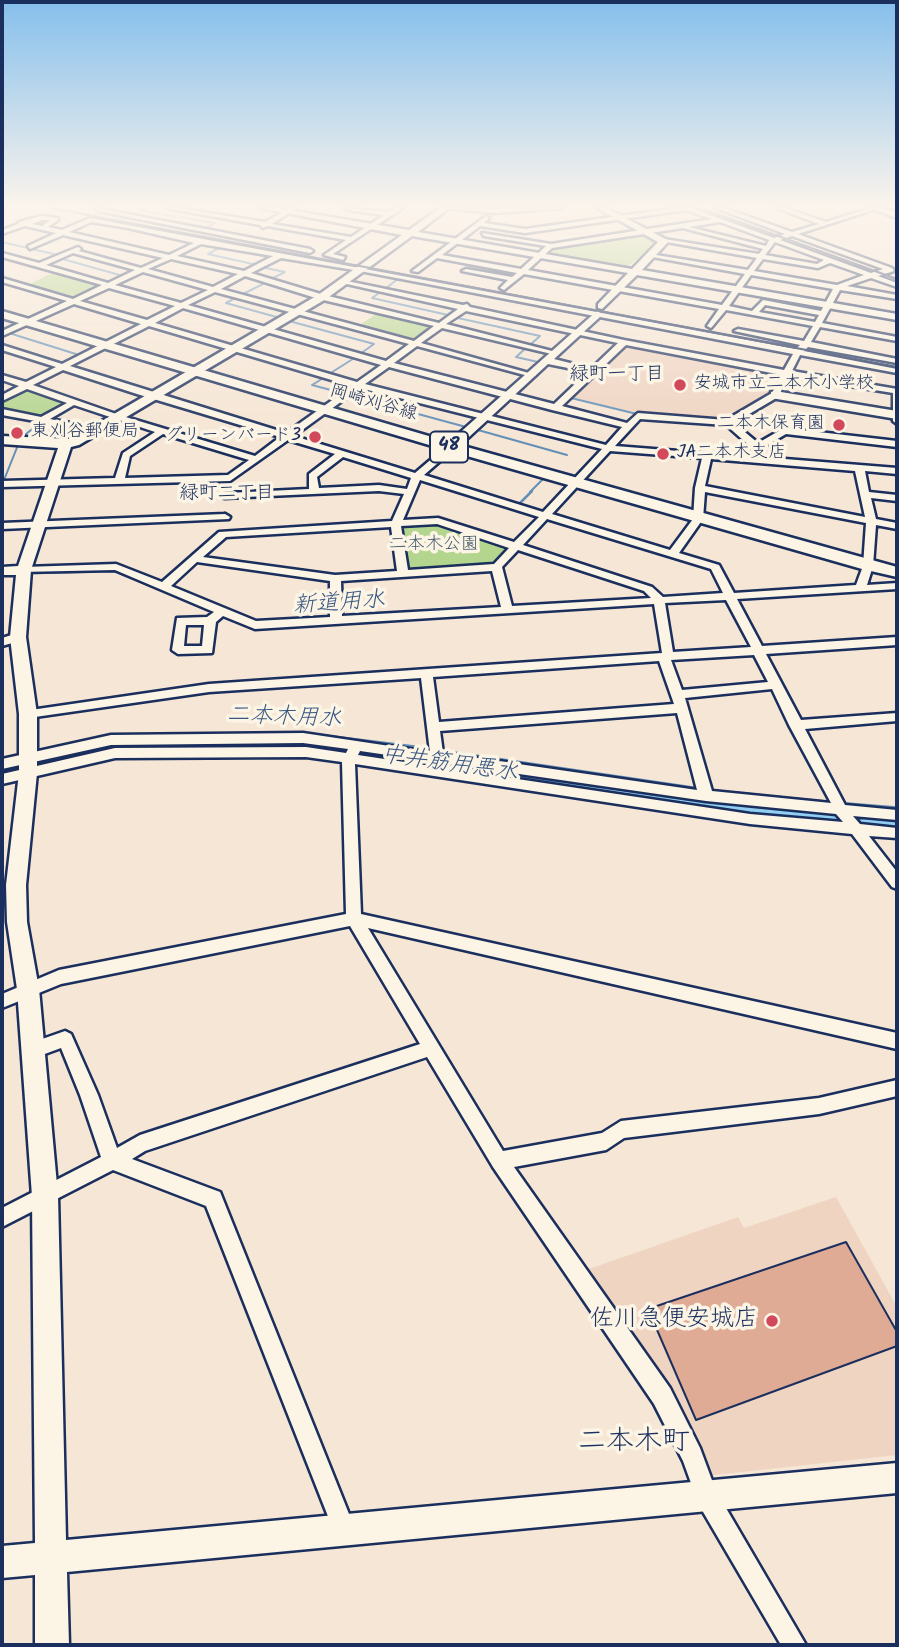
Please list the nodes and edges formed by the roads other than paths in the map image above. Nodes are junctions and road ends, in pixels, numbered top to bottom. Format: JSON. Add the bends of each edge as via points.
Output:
{"nodes":[{"id":1,"x":18,"y":285,"type":"edge"},
{"id":2,"x":107,"y":285,"type":"joint"},
{"id":3,"x":194,"y":285,"type":"edge"},
{"id":4,"x":223,"y":285,"type":"edge"},
{"id":5,"x":280,"y":285,"type":"edge"},
{"id":6,"x":338,"y":285,"type":"edge"},
{"id":7,"x":355,"y":285,"type":"edge"},
{"id":8,"x":449,"y":285,"type":"edge"},
{"id":9,"x":488,"y":285,"type":"edge"},
{"id":10,"x":507,"y":285,"type":"edge"},
{"id":11,"x":597,"y":285,"type":"edge"},
{"id":12,"x":623,"y":285,"type":"edge"},
{"id":13,"x":713,"y":285,"type":"edge"},
{"id":14,"x":739,"y":285,"type":"edge"},
{"id":15,"x":824,"y":285,"type":"edge"},
{"id":16,"x":844,"y":285,"type":"edge"},
{"id":17,"x":22,"y":286,"type":"joint"},
{"id":18,"x":838,"y":287,"type":"junction"},
{"id":19,"x":504,"y":288,"type":"junction"},
{"id":20,"x":619,"y":289,"type":"junction"},
{"id":21,"x":736,"y":289,"type":"junction"},
{"id":22,"x":213,"y":290,"type":"junction"},
{"id":23,"x":485,"y":293,"type":"junction"},
{"id":24,"x":322,"y":297,"type":"junction"},
{"id":25,"x":897,"y":298,"type":"edge"},
{"id":26,"x":74,"y":301,"type":"junction"},
{"id":27,"x":181,"y":306,"type":"junction"},
{"id":28,"x":464,"y":308,"type":"junction"},
{"id":29,"x":825,"y":308,"type":"junction"},
{"id":30,"x":600,"y":310,"type":"junction"},
{"id":31,"x":722,"y":310,"type":"junction"},
{"id":32,"x":2,"y":311,"type":"edge"},
{"id":33,"x":298,"y":312,"type":"junction"},
{"id":34,"x":754,"y":313,"type":"junction"},
{"id":35,"x":778,"y":317,"type":"junction"},
{"id":36,"x":897,"y":317,"type":"edge"},
{"id":37,"x":31,"y":320,"type":"junction"},
{"id":38,"x":147,"y":324,"type":"junction"},
{"id":39,"x":817,"y":324,"type":"junction"},
{"id":40,"x":441,"y":326,"type":"junction"},
{"id":41,"x":711,"y":326,"type":"junction"},
{"id":42,"x":266,"y":330,"type":"junction"},
{"id":43,"x":579,"y":333,"type":"junction"},
{"id":44,"x":2,"y":334,"type":"edge"},
{"id":45,"x":705,"y":335,"type":"junction"},
{"id":46,"x":897,"y":339,"type":"edge"},
{"id":47,"x":624,"y":342,"type":"junction"},
{"id":48,"x":109,"y":343,"type":"junction"},
{"id":49,"x":807,"y":344,"type":"junction"},
{"id":50,"x":414,"y":345,"type":"junction"},
{"id":51,"x":2,"y":346,"type":"edge"},
{"id":52,"x":234,"y":348,"type":"junction"},
{"id":53,"x":798,"y":352,"type":"junction"},
{"id":54,"x":691,"y":355,"type":"junction"},
{"id":55,"x":552,"y":357,"type":"junction"},
{"id":56,"x":897,"y":361,"type":"edge"},
{"id":57,"x":388,"y":364,"type":"junction"},
{"id":58,"x":64,"y":367,"type":"junction"},
{"id":59,"x":197,"y":370,"type":"junction"},
{"id":60,"x":897,"y":371,"type":"edge"},
{"id":61,"x":594,"y":372,"type":"junction"},
{"id":62,"x":786,"y":373,"type":"junction"},
{"id":63,"x":532,"y":375,"type":"junction"},
{"id":64,"x":2,"y":377,"type":"edge"},
{"id":65,"x":27,"y":385,"type":"junction"},
{"id":66,"x":358,"y":385,"type":"junction"},
{"id":67,"x":897,"y":392,"type":"edge"},
{"id":68,"x":775,"y":395,"type":"junction"},
{"id":69,"x":153,"y":396,"type":"junction"},
{"id":70,"x":510,"y":396,"type":"junction"},
{"id":71,"x":2,"y":398,"type":"edge"},
{"id":72,"x":74,"y":402,"type":"junction"},
{"id":73,"x":326,"y":408,"type":"junction"},
{"id":74,"x":555,"y":408,"type":"junction"},
{"id":75,"x":2,"y":412,"type":"edge"},
{"id":76,"x":116,"y":417,"type":"junction"},
{"id":77,"x":484,"y":417,"type":"junction"},
{"id":78,"x":897,"y":417,"type":"edge"},
{"id":79,"x":42,"y":420,"type":"junction"},
{"id":80,"x":728,"y":423,"type":"junction"},
{"id":81,"x":628,"y":426,"type":"junction"},
{"id":82,"x":93,"y":430,"type":"junction"},
{"id":83,"x":162,"y":431,"type":"junction"},
{"id":84,"x":286,"y":436,"type":"junction"},
{"id":85,"x":2,"y":440,"type":"edge"},
{"id":86,"x":897,"y":444,"type":"edge"},
{"id":87,"x":65,"y":445,"type":"junction"},
{"id":88,"x":454,"y":445,"type":"junction"},
{"id":89,"x":757,"y":447,"type":"junction"},
{"id":90,"x":607,"y":448,"type":"junction"},
{"id":91,"x":342,"y":453,"type":"junction"},
{"id":92,"x":707,"y":456,"type":"junction"},
{"id":93,"x":256,"y":459,"type":"junction"},
{"id":94,"x":759,"y":460,"type":"junction"},
{"id":95,"x":859,"y":468,"type":"junction"},
{"id":96,"x":897,"y":471,"type":"edge"},
{"id":97,"x":417,"y":476,"type":"junction"},
{"id":98,"x":230,"y":478,"type":"junction"},
{"id":99,"x":577,"y":480,"type":"junction"},
{"id":100,"x":52,"y":482,"type":"junction"},
{"id":101,"x":119,"y":482,"type":"junction"},
{"id":102,"x":2,"y":484,"type":"edge"},
{"id":103,"x":700,"y":488,"type":"junction"},
{"id":104,"x":314,"y":491,"type":"junction"},
{"id":105,"x":410,"y":492,"type":"junction"},
{"id":106,"x":865,"y":494,"type":"junction"},
{"id":107,"x":227,"y":496,"type":"junction"},
{"id":108,"x":897,"y":498,"type":"edge"},
{"id":109,"x":546,"y":515,"type":"junction"},
{"id":110,"x":699,"y":516,"type":"junction"},
{"id":111,"x":225,"y":517,"type":"junction"},
{"id":112,"x":871,"y":521,"type":"junction"},
{"id":113,"x":38,"y":524,"type":"junction"},
{"id":114,"x":396,"y":524,"type":"junction"},
{"id":115,"x":2,"y":526,"type":"edge"},
{"id":116,"x":897,"y":526,"type":"edge"},
{"id":117,"x":223,"y":534,"type":"junction"},
{"id":118,"x":517,"y":546,"type":"junction"},
{"id":119,"x":672,"y":554,"type":"junction"},
{"id":120,"x":195,"y":559,"type":"junction"},
{"id":121,"x":868,"y":564,"type":"junction"},
{"id":122,"x":897,"y":566,"type":"edge"},
{"id":123,"x":497,"y":567,"type":"junction"},
{"id":124,"x":24,"y":570,"type":"junction"},
{"id":125,"x":2,"y":571,"type":"edge"},
{"id":126,"x":897,"y":572,"type":"edge"},
{"id":127,"x":403,"y":573,"type":"junction"},
{"id":128,"x":335,"y":578,"type":"junction"},
{"id":129,"x":164,"y":586,"type":"junction"},
{"id":130,"x":897,"y":586,"type":"edge"},
{"id":131,"x":860,"y":588,"type":"junction"},
{"id":132,"x":729,"y":595,"type":"junction"},
{"id":133,"x":659,"y":599,"type":"junction"},
{"id":134,"x":507,"y":609,"type":"junction"},
{"id":135,"x":337,"y":620,"type":"junction"},
{"id":136,"x":18,"y":637,"type":"junction"},
{"id":137,"x":897,"y":641,"type":"edge"},
{"id":138,"x":2,"y":642,"type":"edge"},
{"id":139,"x":758,"y":651,"type":"junction"},
{"id":140,"x":666,"y":656,"type":"junction"},
{"id":141,"x":426,"y":673,"type":"junction"},
{"id":142,"x":775,"y":685,"type":"junction"},
{"id":143,"x":680,"y":701,"type":"junction"},
{"id":144,"x":28,"y":714,"type":"junction"},
{"id":145,"x":897,"y":717,"type":"edge"},
{"id":146,"x":795,"y":725,"type":"junction"},
{"id":147,"x":433,"y":727,"type":"junction"},
{"id":148,"x":353,"y":752,"type":"junction"},
{"id":149,"x":437,"y":757,"type":"junction"},
{"id":150,"x":2,"y":764,"type":"edge"},
{"id":151,"x":28,"y":766,"type":"junction"},
{"id":152,"x":2,"y":779,"type":"edge"},
{"id":153,"x":706,"y":796,"type":"junction"},
{"id":154,"x":841,"y":810,"type":"junction"},
{"id":155,"x":897,"y":816,"type":"edge"},
{"id":156,"x":854,"y":829,"type":"junction"},
{"id":157,"x":897,"y":833,"type":"edge"},
{"id":158,"x":897,"y":883,"type":"edge"},
{"id":159,"x":354,"y":919,"type":"junction"},
{"id":160,"x":29,"y":989,"type":"junction"},
{"id":161,"x":2,"y":1001,"type":"edge"},
{"id":162,"x":897,"y":1041,"type":"edge"},
{"id":163,"x":430,"y":1048,"type":"junction"},
{"id":164,"x":34,"y":1051,"type":"junction"},
{"id":165,"x":897,"y":1088,"type":"edge"},
{"id":166,"x":112,"y":1161,"type":"junction"},
{"id":167,"x":499,"y":1161,"type":"junction"},
{"id":168,"x":45,"y":1196,"type":"junction"},
{"id":169,"x":2,"y":1218,"type":"edge"},
{"id":170,"x":897,"y":1478,"type":"edge"},
{"id":171,"x":708,"y":1497,"type":"junction"},
{"id":172,"x":344,"y":1529,"type":"junction"},
{"id":173,"x":51,"y":1558,"type":"junction"},
{"id":174,"x":2,"y":1562,"type":"edge"},
{"id":175,"x":52,"y":1645,"type":"edge"},
{"id":176,"x":794,"y":1645,"type":"edge"}],
"edges":[{"from":1,"to":17,"type":"street"},
{"from":2,"to":26,"type":"street"},
{"from":2,"to":27,"type":"street"},
{"from":3,"to":22,"type":"street"},
{"from":4,"to":22,"type":"street"},
{"from":5,"to":24,"type":"street"},
{"from":6,"to":24,"type":"street"},
{"from":7,"to":28,"type":"street"},
{"from":8,"to":23,"type":"street"},
{"from":9,"to":19,"type":"street"},
{"from":10,"to":19,"type":"street"},
{"from":11,"to":20,"type":"street"},
{"from":12,"to":20,"type":"street"},
{"from":13,"to":21,"type":"street"},
{"from":14,"to":21,"type":"street"},
{"from":15,"to":18,"type":"street"},
{"from":16,"to":18,"type":"street"},
{"from":17,"to":26,"type":"street"},
{"from":18,"to":25,"type":"street"},
{"from":18,"to":29,"type":"street"},
{"from":19,"to":30,"type":"street"},
{"from":20,"to":30,"type":"street"},
{"from":20,"to":31,"type":"street"},
{"from":21,"to":29,"type":"street"},
{"from":21,"to":31,"type":"street"},
{"from":22,"to":27,"type":"street"},
{"from":22,"to":33,"type":"street"},
{"from":23,"to":28,"type":"street"},
{"from":23,"to":30,"type":"street"},
{"from":24,"to":33,"type":"street"},
{"from":24,"to":40,"type":"street"},
{"from":26,"to":37,"type":"street"},
{"from":26,"to":38,"type":"street"},
{"from":27,"to":38,"type":"street"},
{"from":27,"to":42,"type":"street"},
{"from":28,"to":40,"type":"street"},
{"from":28,"to":43,"type":"street"},
{"from":29,"to":34,"type":"street","via":[[763,302]]},
{"from":29,"to":36,"type":"street"},
{"from":29,"to":39,"type":"street"},
{"from":30,"to":41,"type":"street"},
{"from":30,"to":43,"type":"street"},
{"from":30,"to":45,"type":"street"},
{"from":31,"to":34,"type":"street"},
{"from":31,"to":35,"type":"street","via":[[773,323]]},
{"from":31,"to":41,"type":"street"},
{"from":32,"to":37,"type":"main road","name":"岡崎刈谷線","number":"48"},
{"from":33,"to":42,"type":"street"},
{"from":33,"to":50,"type":"street"},
{"from":34,"to":35,"type":"street"},
{"from":35,"to":39,"type":"street"},
{"from":37,"to":44,"type":"street"},
{"from":37,"to":48,"type":"main road","name":"岡崎刈谷線","number":"48"},
{"from":38,"to":48,"type":"street"},
{"from":38,"to":52,"type":"street"},
{"from":39,"to":46,"type":"street"},
{"from":39,"to":49,"type":"street"},
{"from":40,"to":50,"type":"street"},
{"from":40,"to":55,"type":"street"},
{"from":41,"to":49,"type":"street"},
{"from":42,"to":52,"type":"street"},
{"from":42,"to":57,"type":"street"},
{"from":43,"to":47,"type":"street"},
{"from":43,"to":55,"type":"street"},
{"from":45,"to":53,"type":"street"},
{"from":45,"to":54,"type":"street"},
{"from":47,"to":54,"type":"street"},
{"from":47,"to":61,"type":"street"},
{"from":48,"to":58,"type":"street"},
{"from":48,"to":59,"type":"main road","name":"岡崎刈谷線","number":"48"},
{"from":49,"to":53,"type":"street"},
{"from":49,"to":56,"type":"street"},
{"from":50,"to":57,"type":"street"},
{"from":50,"to":63,"type":"street"},
{"from":51,"to":58,"type":"street"},
{"from":52,"to":59,"type":"street"},
{"from":52,"to":66,"type":"street"},
{"from":53,"to":60,"type":"street"},
{"from":53,"to":62,"type":"street"},
{"from":54,"to":62,"type":"street"},
{"from":55,"to":61,"type":"street"},
{"from":55,"to":63,"type":"street"},
{"from":57,"to":66,"type":"street"},
{"from":57,"to":70,"type":"street"},
{"from":58,"to":65,"type":"street"},
{"from":58,"to":69,"type":"street"},
{"from":59,"to":69,"type":"street"},
{"from":59,"to":73,"type":"main road","name":"岡崎刈谷線","number":"48"},
{"from":61,"to":74,"type":"street"},
{"from":62,"to":67,"type":"street"},
{"from":62,"to":68,"type":"street"},
{"from":63,"to":70,"type":"street"},
{"from":64,"to":65,"type":"street"},
{"from":65,"to":71,"type":"street"},
{"from":65,"to":72,"type":"street"},
{"from":66,"to":73,"type":"street"},
{"from":66,"to":77,"type":"street"},
{"from":67,"to":78,"type":"street"},
{"from":68,"to":78,"type":"street"},
{"from":68,"to":80,"type":"street"},
{"from":69,"to":76,"type":"street"},
{"from":69,"to":84,"type":"street"},
{"from":70,"to":74,"type":"street"},
{"from":70,"to":77,"type":"street"},
{"from":72,"to":76,"type":"street"},
{"from":72,"to":79,"type":"street"},
{"from":73,"to":84,"type":"street"},
{"from":73,"to":88,"type":"main road","name":"岡崎刈谷線","number":"48"},
{"from":74,"to":81,"type":"street"},
{"from":75,"to":79,"type":"street"},
{"from":76,"to":82,"type":"street"},
{"from":76,"to":83,"type":"street"},
{"from":77,"to":88,"type":"street"},
{"from":77,"to":90,"type":"street"},
{"from":79,"to":82,"type":"street"},
{"from":80,"to":81,"type":"street","via":[[638,416]]},
{"from":80,"to":89,"type":"street"},
{"from":81,"to":90,"type":"street"},
{"from":82,"to":87,"type":"street"},
{"from":83,"to":93,"type":"street"},
{"from":83,"to":101,"type":"street","via":[[126,455]]},
{"from":84,"to":91,"type":"street"},
{"from":84,"to":93,"type":"street"},
{"from":85,"to":87,"type":"street"},
{"from":86,"to":89,"type":"street","via":[[784,431]]},
{"from":87,"to":100,"type":"street"},
{"from":88,"to":97,"type":"street"},
{"from":88,"to":99,"type":"main road","name":"岡崎刈谷線","number":"48"},
{"from":89,"to":94,"type":"street"},
{"from":90,"to":92,"type":"street"},
{"from":90,"to":99,"type":"street"},
{"from":91,"to":97,"type":"street"},
{"from":91,"to":104,"type":"street","via":[[312,476]]},
{"from":92,"to":94,"type":"street"},
{"from":92,"to":103,"type":"street"},
{"from":93,"to":98,"type":"street"},
{"from":94,"to":95,"type":"street"},
{"from":95,"to":96,"type":"street"},
{"from":95,"to":106,"type":"street"},
{"from":97,"to":105,"type":"street"},
{"from":97,"to":109,"type":"street"},
{"from":98,"to":101,"type":"street"},
{"from":98,"to":107,"type":"street"},
{"from":99,"to":109,"type":"street"},
{"from":99,"to":110,"type":"main road","name":"岡崎刈谷線","number":"48"},
{"from":100,"to":101,"type":"street"},
{"from":100,"to":102,"type":"street"},
{"from":100,"to":113,"type":"street"},
{"from":103,"to":110,"type":"street"},
{"from":103,"to":112,"type":"street"},
{"from":104,"to":105,"type":"street","via":[[379,488]]},
{"from":104,"to":107,"type":"street"},
{"from":105,"to":114,"type":"street"},
{"from":106,"to":108,"type":"street"},
{"from":106,"to":112,"type":"street"},
{"from":107,"to":111,"type":"street"},
{"from":109,"to":118,"type":"street"},
{"from":109,"to":119,"type":"street"},
{"from":110,"to":119,"type":"street"},
{"from":110,"to":121,"type":"main road","name":"岡崎刈谷線","number":"48"},
{"from":111,"to":113,"type":"street"},
{"from":111,"to":117,"type":"street"},
{"from":112,"to":116,"type":"street"},
{"from":112,"to":121,"type":"street"},
{"from":113,"to":115,"type":"street"},
{"from":113,"to":124,"type":"street"},
{"from":114,"to":117,"type":"street"},
{"from":114,"to":118,"type":"street","via":[[438,521]]},
{"from":114,"to":127,"type":"street"},
{"from":117,"to":120,"type":"street"},
{"from":118,"to":123,"type":"street"},
{"from":118,"to":133,"type":"street","via":[[648,589]]},
{"from":119,"to":132,"type":"street","via":[[716,567]]},
{"from":120,"to":128,"type":"street"},
{"from":120,"to":129,"type":"street"},
{"from":121,"to":122,"type":"main road","name":"岡崎刈谷線","number":"48"},
{"from":121,"to":126,"type":"main road","name":"岡崎刈谷線","number":"48"},
{"from":121,"to":131,"type":"street"},
{"from":123,"to":127,"type":"street"},
{"from":123,"to":134,"type":"street"},
{"from":124,"to":125,"type":"street"},
{"from":124,"to":129,"type":"street","via":[[116,567]]},
{"from":124,"to":136,"type":"street"},
{"from":127,"to":128,"type":"street"},
{"from":128,"to":135,"type":"street"},
{"from":129,"to":135,"type":"street","via":[[217,615],[255,625]]},
{"from":130,"to":131,"type":"street"},
{"from":131,"to":132,"type":"street"},
{"from":132,"to":133,"type":"street"},
{"from":132,"to":139,"type":"street"},
{"from":133,"to":134,"type":"street"},
{"from":133,"to":140,"type":"street"},
{"from":134,"to":135,"type":"street"},
{"from":136,"to":138,"type":"street"},
{"from":136,"to":144,"type":"street"},
{"from":137,"to":139,"type":"street"},
{"from":139,"to":140,"type":"street"},
{"from":139,"to":142,"type":"street"},
{"from":140,"to":141,"type":"street"},
{"from":140,"to":143,"type":"street"},
{"from":141,"to":144,"type":"street","via":[[209,688]]},
{"from":141,"to":147,"type":"street"},
{"from":142,"to":143,"type":"street"},
{"from":142,"to":146,"type":"street"},
{"from":143,"to":147,"type":"street"},
{"from":143,"to":153,"type":"street"},
{"from":144,"to":151,"type":"street"},
{"from":145,"to":146,"type":"street"},
{"from":146,"to":154,"type":"street"},
{"from":147,"to":149,"type":"street"},
{"from":148,"to":149,"type":"street"},
{"from":148,"to":151,"type":"street","via":[[115,753]]},
{"from":148,"to":156,"type":"street","via":[[750,819]]},
{"from":148,"to":159,"type":"street","via":[[348,764]]},
{"from":149,"to":153,"type":"street"},
{"from":150,"to":151,"type":"street"},
{"from":151,"to":152,"type":"street"},
{"from":151,"to":160,"type":"street","via":[[16,885]]},
{"from":153,"to":154,"type":"street"},
{"from":154,"to":155,"type":"street"},
{"from":154,"to":156,"type":"street"},
{"from":156,"to":157,"type":"street"},
{"from":156,"to":158,"type":"street"},
{"from":159,"to":160,"type":"street","via":[[59,977]]},
{"from":159,"to":162,"type":"street"},
{"from":159,"to":163,"type":"street"},
{"from":160,"to":161,"type":"street"},
{"from":160,"to":164,"type":"street"},
{"from":163,"to":166,"type":"street","via":[[140,1144]]},
{"from":163,"to":167,"type":"street"},
{"from":164,"to":166,"type":"street","via":[[65,1039]]},
{"from":164,"to":168,"type":"street"},
{"from":165,"to":167,"type":"street","via":[[819,1106],[621,1130],[606,1141]]},
{"from":166,"to":168,"type":"street"},
{"from":166,"to":172,"type":"street","via":[[213,1199]]},
{"from":167,"to":171,"type":"street","via":[[662,1396]]},
{"from":168,"to":169,"type":"street"},
{"from":168,"to":173,"type":"street"},
{"from":170,"to":171,"type":"street"},
{"from":171,"to":172,"type":"street"},
{"from":171,"to":176,"type":"street"},
{"from":172,"to":173,"type":"street"},
{"from":173,"to":174,"type":"street"},
{"from":173,"to":175,"type":"street"}]}
